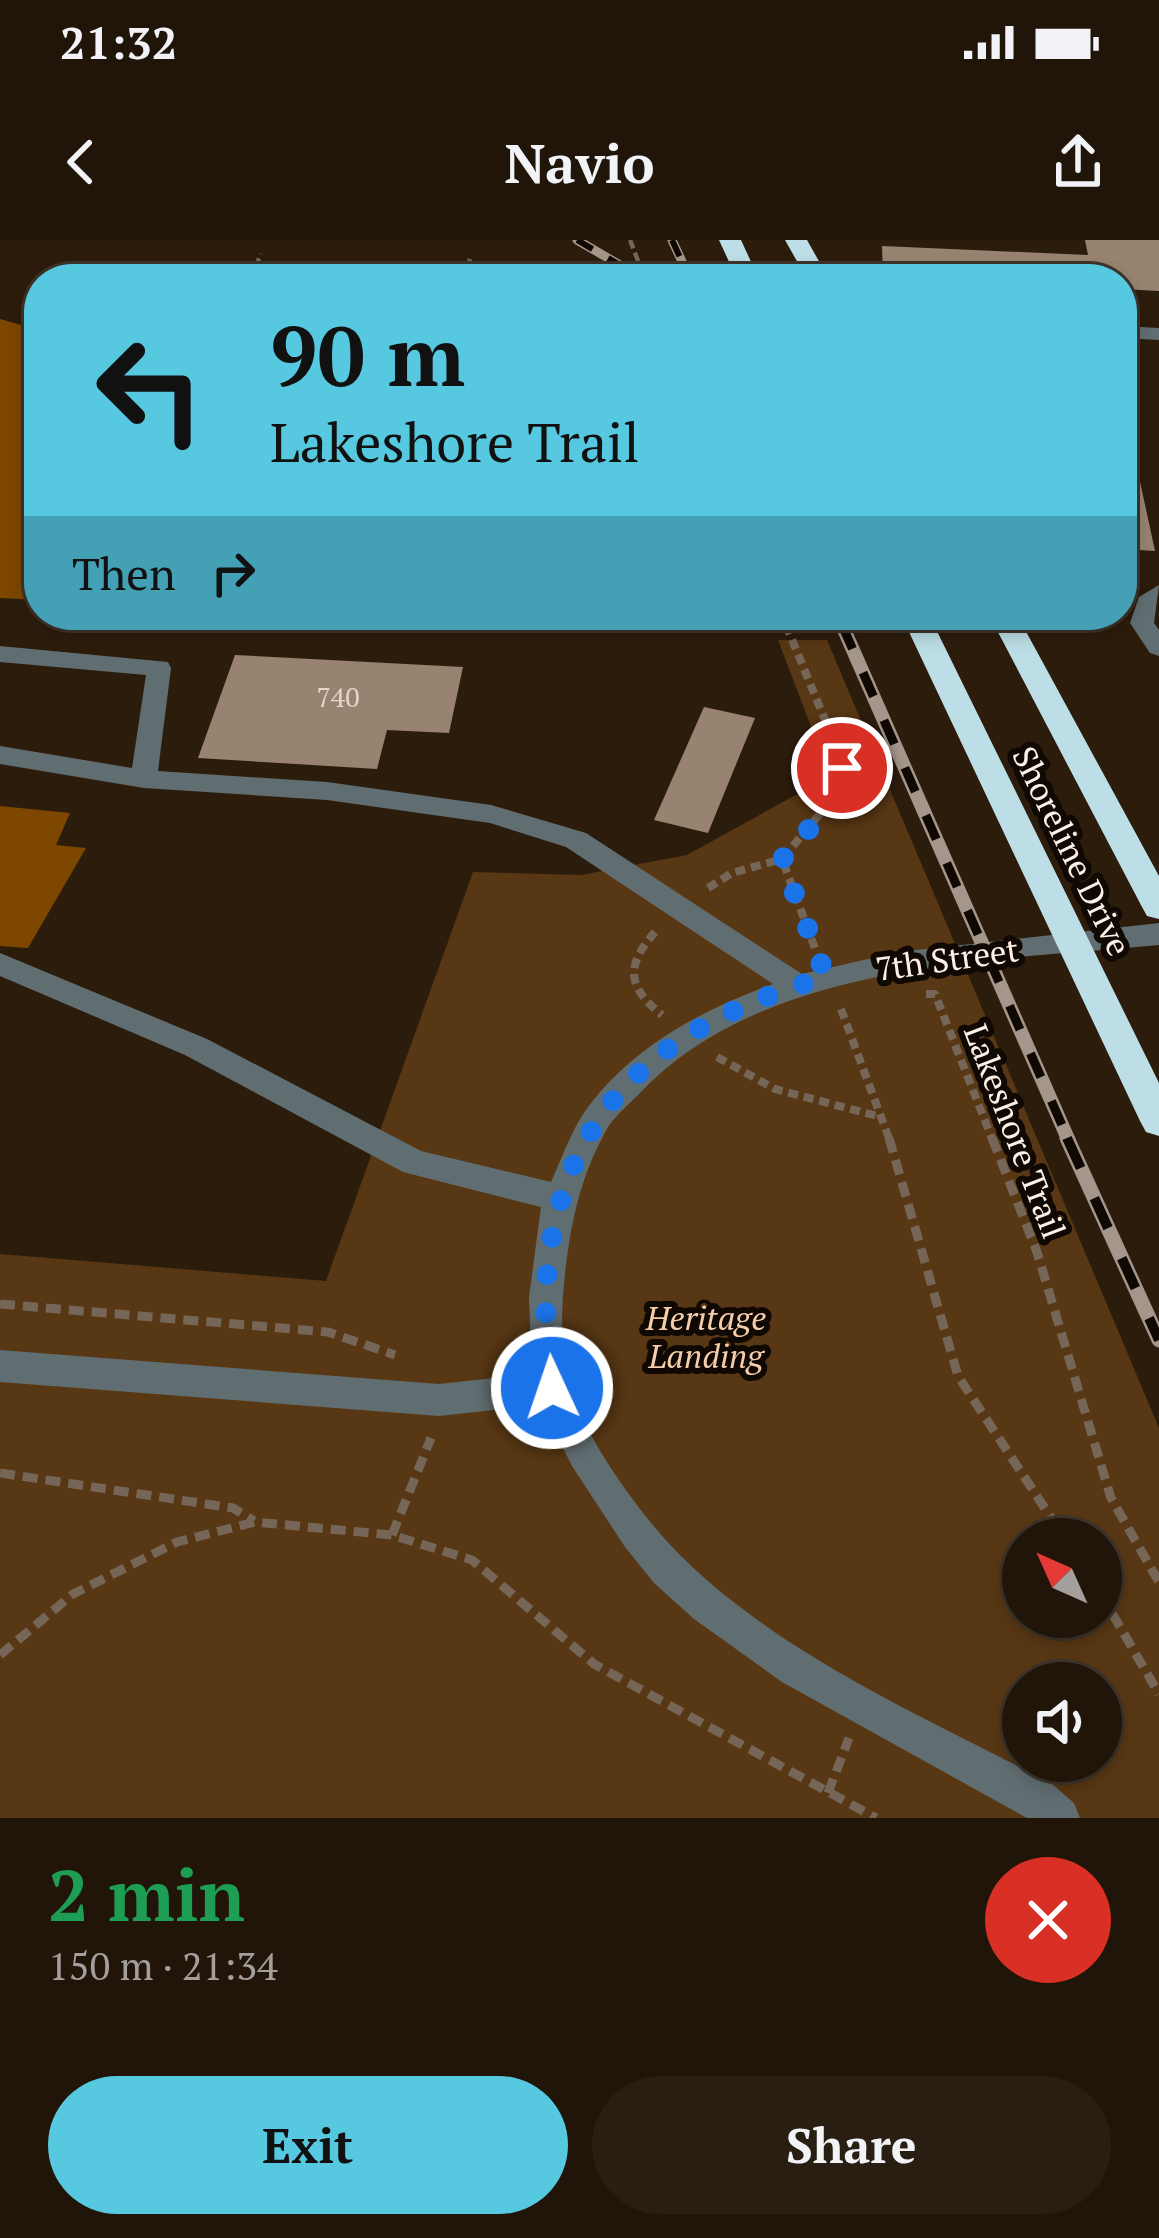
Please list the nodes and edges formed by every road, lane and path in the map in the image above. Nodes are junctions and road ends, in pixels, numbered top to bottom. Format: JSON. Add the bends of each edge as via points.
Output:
{"nodes":[{"id":1,"x":261,"y":254,"type":"dead end"},
{"id":2,"x":470,"y":259,"type":"dead end"},
{"id":3,"x":257,"y":264,"type":"edge"},
{"id":4,"x":468,"y":264,"type":"edge"},
{"id":5,"x":1159,"y":592,"type":"edge"},
{"id":6,"x":788,"y":630,"type":"edge"},
{"id":7,"x":921,"y":630,"type":"edge"},
{"id":8,"x":1011,"y":630,"type":"edge"},
{"id":9,"x":1159,"y":648,"type":"edge"},
{"id":10,"x":0,"y":654,"type":"edge"},
{"id":11,"x":0,"y":755,"type":"edge"},
{"id":12,"x":144,"y":779,"type":"junction"},
{"id":13,"x":1159,"y":907,"type":"edge"},
{"id":14,"x":1159,"y":934,"type":"edge"},
{"id":15,"x":1074,"y":944,"type":"junction"},
{"id":16,"x":0,"y":964,"type":"edge"},
{"id":17,"x":821,"y":990,"type":"junction"},
{"id":18,"x":911,"y":996,"type":"dead end"},
{"id":19,"x":856,"y":1004,"type":"dead end"},
{"id":20,"x":1159,"y":1120,"type":"edge"},
{"id":21,"x":559,"y":1198,"type":"junction"},
{"id":22,"x":0,"y":1366,"type":"edge"},
{"id":23,"x":552,"y":1388,"type":"junction"},
{"id":24,"x":0,"y":1473,"type":"edge"},
{"id":25,"x":1051,"y":1518,"type":"edge"},
{"id":26,"x":255,"y":1522,"type":"junction"},
{"id":27,"x":1159,"y":1582,"type":"edge"},
{"id":28,"x":1122,"y":1630,"type":"edge"},
{"id":29,"x":0,"y":1655,"type":"edge"},
{"id":30,"x":1159,"y":1694,"type":"edge"},
{"id":31,"x":876,"y":1818,"type":"edge"},
{"id":32,"x":1059,"y":1818,"type":"edge"}],
"edges":[{"from":1,"to":3,"type":"path"},
{"from":2,"to":4,"type":"path"},
{"from":5,"to":9,"type":"street","via":[[1142,623]]},
{"from":6,"to":17,"type":"path","via":[[844,784],[782,860]]},
{"from":7,"to":15,"type":"highway","name":"Shoreline Drive"},
{"from":8,"to":13,"type":"highway","name":"Shoreline Drive"},
{"from":10,"to":12,"type":"street","via":[[158,668]]},
{"from":11,"to":12,"type":"street"},
{"from":12,"to":17,"type":"street","via":[[327,791],[491,814],[576,840]]},
{"from":14,"to":15,"type":"street","name":"7th Street"},
{"from":15,"to":17,"type":"street","name":"7th Street"},
{"from":15,"to":20,"type":"highway","name":"Shoreline Drive"},
{"from":16,"to":21,"type":"street","via":[[196,1047],[414,1163]]},
{"from":17,"to":19,"type":"path"},
{"from":17,"to":21,"type":"street","name":"7th Street","via":[[768,993],[686,1034],[624,1085],[581,1146]]},
{"from":17,"to":25,"type":"path","via":[[897,1160],[958,1376]]},
{"from":18,"to":27,"type":"path","name":"Lakeshore Trail","via":[[935,994],[1037,1252],[1111,1498]]},
{"from":21,"to":23,"type":"street","name":"7th Street","via":[[546,1289]]},
{"from":22,"to":23,"type":"street","via":[[440,1400]]},
{"from":23,"to":32,"type":"street","name":"7th Street","via":[[608,1492],[666,1568],[743,1634]]},
{"from":24,"to":26,"type":"path","via":[[233,1508]]},
{"from":26,"to":29,"type":"path","via":[[177,1542],[73,1594]]},
{"from":26,"to":31,"type":"path","via":[[392,1535],[472,1560],[594,1664]]},
{"from":28,"to":30,"type":"path"}]}
